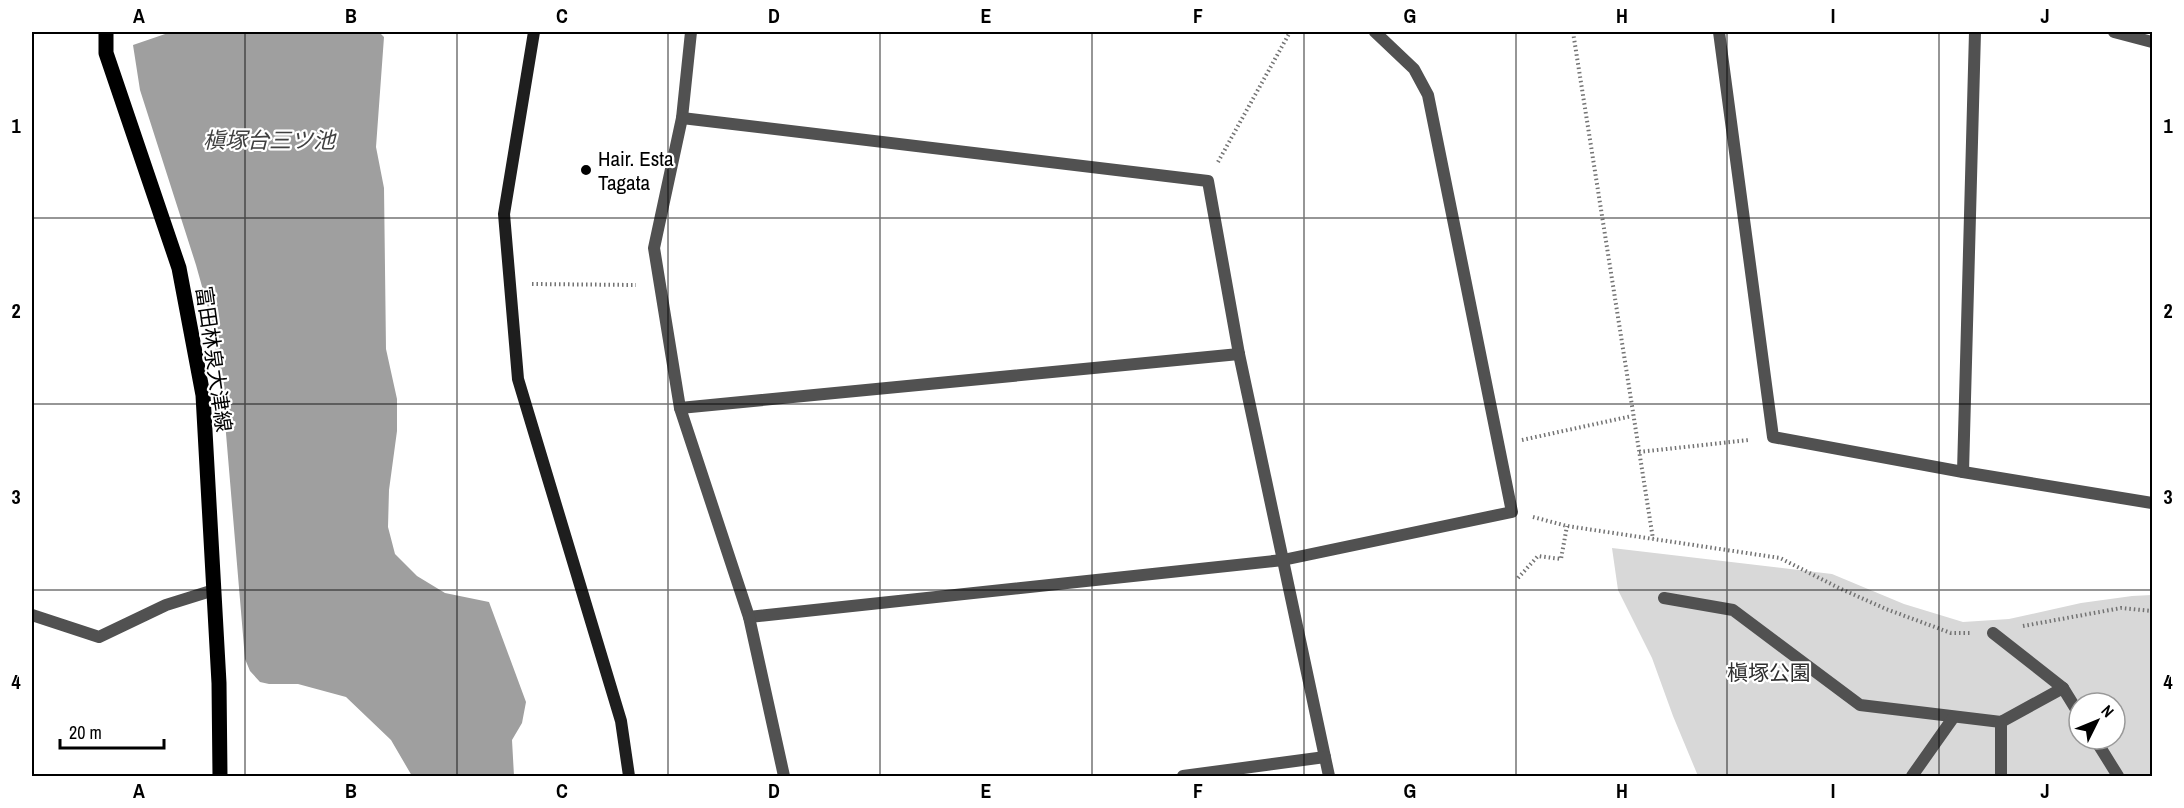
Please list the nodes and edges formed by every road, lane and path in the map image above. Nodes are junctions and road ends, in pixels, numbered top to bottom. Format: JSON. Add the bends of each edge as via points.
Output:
{"nodes":[{"id":1,"x":105,"y":32,"type":"edge"},
{"id":2,"x":534,"y":32,"type":"edge"},
{"id":3,"x":691,"y":32,"type":"edge"},
{"id":4,"x":1290,"y":32,"type":"edge"},
{"id":5,"x":1375,"y":32,"type":"edge"},
{"id":6,"x":1573,"y":32,"type":"edge"},
{"id":7,"x":1719,"y":32,"type":"edge"},
{"id":8,"x":1975,"y":32,"type":"edge"},
{"id":9,"x":2114,"y":32,"type":"edge"},
{"id":10,"x":2152,"y":42,"type":"edge"},
{"id":11,"x":682,"y":118,"type":"junction"},
{"id":12,"x":1208,"y":181,"type":"junction"},
{"id":13,"x":510,"y":284,"type":"junction"},
{"id":14,"x":661,"y":285,"type":"junction"},
{"id":15,"x":1239,"y":354,"type":"junction"},
{"id":16,"x":681,"y":408,"type":"junction"},
{"id":17,"x":1632,"y":416,"type":"junction"},
{"id":18,"x":1773,"y":437,"type":"junction"},
{"id":19,"x":1499,"y":445,"type":"junction"},
{"id":20,"x":1639,"y":452,"type":"junction"},
{"id":21,"x":1964,"y":472,"type":"junction"},
{"id":22,"x":2152,"y":502,"type":"edge"},
{"id":23,"x":1512,"y":512,"type":"junction"},
{"id":24,"x":1567,"y":526,"type":"junction"},
{"id":25,"x":1653,"y":539,"type":"junction"},
{"id":26,"x":1283,"y":560,"type":"junction"},
{"id":27,"x":1518,"y":578,"type":"dead end"},
{"id":28,"x":214,"y":590,"type":"junction"},
{"id":29,"x":1664,"y":598,"type":"dead end"},
{"id":30,"x":2152,"y":611,"type":"edge"},
{"id":31,"x":32,"y":615,"type":"edge"},
{"id":32,"x":749,"y":617,"type":"junction"},
{"id":33,"x":1993,"y":633,"type":"junction"},
{"id":34,"x":2063,"y":688,"type":"junction"},
{"id":35,"x":2067,"y":694,"type":"edge"},
{"id":36,"x":1953,"y":718,"type":"junction"},
{"id":37,"x":2001,"y":722,"type":"junction"},
{"id":38,"x":2102,"y":751,"type":"edge"},
{"id":39,"x":1325,"y":757,"type":"junction"},
{"id":40,"x":220,"y":777,"type":"edge"},
{"id":41,"x":629,"y":777,"type":"edge"},
{"id":42,"x":784,"y":777,"type":"edge"},
{"id":43,"x":1183,"y":777,"type":"edge"},
{"id":44,"x":1329,"y":777,"type":"edge"},
{"id":45,"x":1912,"y":777,"type":"edge"},
{"id":46,"x":2001,"y":777,"type":"edge"},
{"id":47,"x":2118,"y":777,"type":"edge"}],
"edges":[{"from":1,"to":28,"type":"main road","name":"富田林泉大津線","via":[[106,53],[179,268],[203,394]]},
{"from":2,"to":13,"type":"street","via":[[504,214]]},
{"from":3,"to":11,"type":"street"},
{"from":4,"to":12,"type":"path"},
{"from":5,"to":19,"type":"street","via":[[1414,69],[1428,95]]},
{"from":6,"to":17,"type":"path"},
{"from":7,"to":18,"type":"street"},
{"from":8,"to":21,"type":"street"},
{"from":9,"to":10,"type":"street"},
{"from":11,"to":12,"type":"street"},
{"from":11,"to":14,"type":"street","via":[[654,248]]},
{"from":12,"to":15,"type":"street"},
{"from":13,"to":14,"type":"path"},
{"from":13,"to":41,"type":"street","via":[[518,379],[621,721]]},
{"from":14,"to":16,"type":"street"},
{"from":15,"to":16,"type":"street"},
{"from":15,"to":26,"type":"street"},
{"from":16,"to":32,"type":"street"},
{"from":17,"to":19,"type":"path"},
{"from":17,"to":20,"type":"path"},
{"from":18,"to":20,"type":"path"},
{"from":18,"to":21,"type":"street"},
{"from":19,"to":23,"type":"street"},
{"from":20,"to":25,"type":"path"},
{"from":21,"to":22,"type":"street"},
{"from":23,"to":24,"type":"path"},
{"from":23,"to":26,"type":"street"},
{"from":24,"to":25,"type":"path"},
{"from":24,"to":27,"type":"path","via":[[1561,559],[1538,556]]},
{"from":25,"to":33,"type":"path","via":[[1780,558],[1839,588],[1951,633]]},
{"from":26,"to":32,"type":"street"},
{"from":26,"to":39,"type":"street"},
{"from":28,"to":31,"type":"street","via":[[166,604],[99,637]]},
{"from":28,"to":40,"type":"main road","name":"富田林泉大津線"},
{"from":29,"to":36,"type":"street","via":[[1733,610],[1860,705]]},
{"from":30,"to":33,"type":"path","via":[[2121,608]]},
{"from":32,"to":42,"type":"street"},
{"from":33,"to":34,"type":"street"},
{"from":34,"to":35,"type":"street"},
{"from":34,"to":37,"type":"street"},
{"from":36,"to":37,"type":"street"},
{"from":36,"to":45,"type":"street"},
{"from":37,"to":46,"type":"street"},
{"from":38,"to":47,"type":"street"},
{"from":39,"to":43,"type":"street"},
{"from":39,"to":44,"type":"street"}]}
